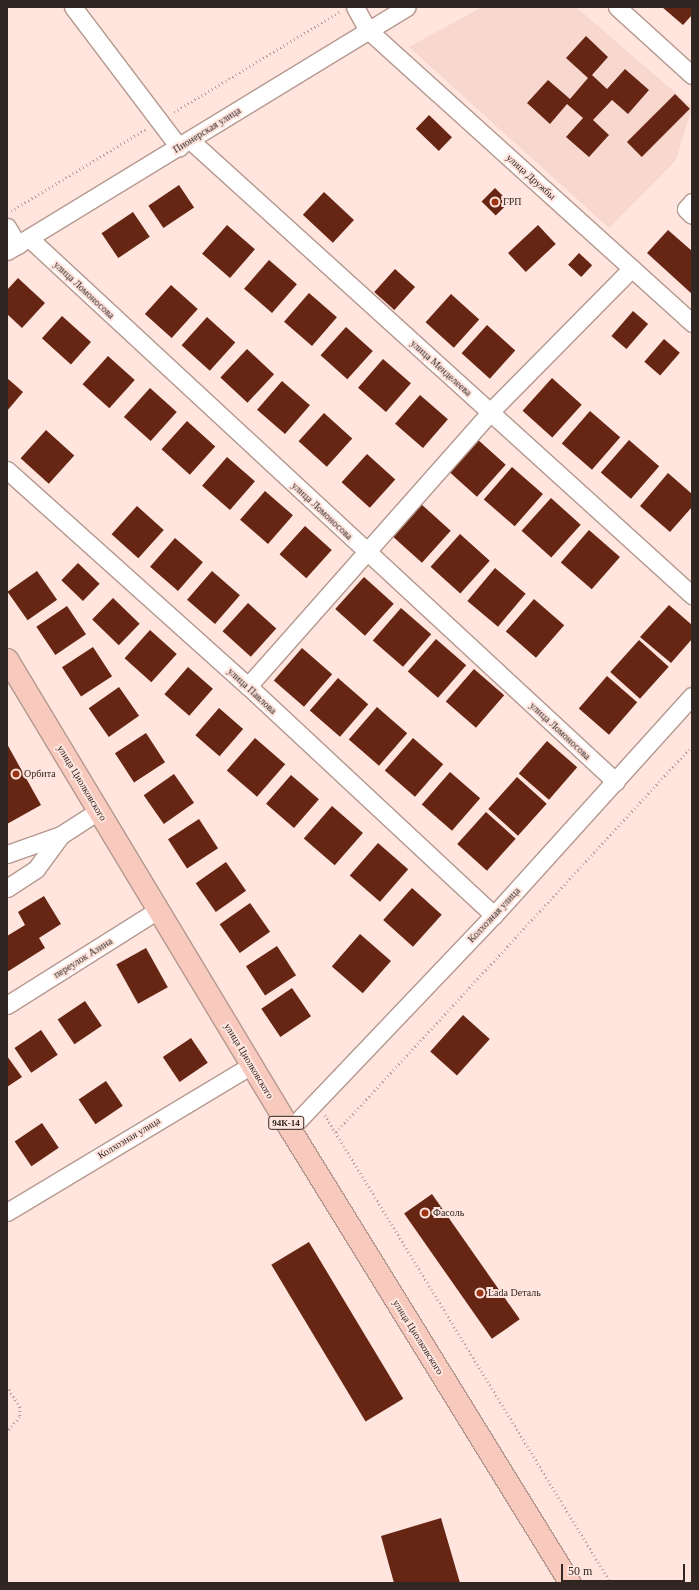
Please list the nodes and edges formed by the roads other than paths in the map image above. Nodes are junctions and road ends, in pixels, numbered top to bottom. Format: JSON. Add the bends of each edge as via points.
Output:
{"nodes":[{"id":1,"x":73,"y":7,"type":"edge"},
{"id":2,"x":355,"y":7,"type":"edge"},
{"id":3,"x":406,"y":7,"type":"edge"},
{"id":4,"x":617,"y":7,"type":"edge"},
{"id":5,"x":368,"y":30,"type":"junction"},
{"id":6,"x":692,"y":75,"type":"edge"},
{"id":7,"x":184,"y":143,"type":"junction"},
{"id":8,"x":692,"y":202,"type":"edge"},
{"id":9,"x":692,"y":215,"type":"edge"},
{"id":10,"x":7,"y":227,"type":"edge"},
{"id":11,"x":18,"y":245,"type":"edge"},
{"id":12,"x":632,"y":268,"type":"junction"},
{"id":13,"x":692,"y":323,"type":"edge"},
{"id":14,"x":490,"y":412,"type":"junction"},
{"id":15,"x":7,"y":470,"type":"edge"},
{"id":16,"x":366,"y":552,"type":"junction"},
{"id":17,"x":692,"y":595,"type":"edge"},
{"id":18,"x":10,"y":673,"type":"edge"},
{"id":19,"x":248,"y":686,"type":"junction"},
{"id":20,"x":692,"y":696,"type":"edge"},
{"id":21,"x":616,"y":782,"type":"junction"},
{"id":22,"x":98,"y":811,"type":"junction"},
{"id":23,"x":61,"y":835,"type":"junction"},
{"id":24,"x":7,"y":854,"type":"edge"},
{"id":25,"x":7,"y":888,"type":"edge"},
{"id":26,"x":158,"y":910,"type":"junction"},
{"id":27,"x":494,"y":915,"type":"junction"},
{"id":28,"x":7,"y":1005,"type":"edge"},
{"id":29,"x":252,"y":1065,"type":"junction"},
{"id":30,"x":290,"y":1129,"type":"junction"},
{"id":31,"x":7,"y":1212,"type":"edge"},
{"id":32,"x":570,"y":1583,"type":"edge"}],
"edges":[{"from":1,"to":7,"type":"street","name":"улица Менделеева","via":[[159,121]]},
{"from":2,"to":5,"type":"street","name":"улица Дружбы"},
{"from":3,"to":5,"type":"street","name":"Пионерская улица"},
{"from":4,"to":6,"type":"street"},
{"from":5,"to":7,"type":"street","name":"Пионерская улица"},
{"from":5,"to":12,"type":"street","name":"улица Дружбы"},
{"from":7,"to":11,"type":"street","name":"Пионерская улица"},
{"from":7,"to":14,"type":"street","name":"улица Менделеева"},
{"from":8,"to":9,"type":"street","via":[[686,209]]},
{"from":10,"to":11,"type":"street","name":"улица Ломоносова"},
{"from":11,"to":16,"type":"street","name":"улица Ломоносова"},
{"from":12,"to":13,"type":"street","name":"улица Дружбы"},
{"from":12,"to":14,"type":"street"},
{"from":14,"to":16,"type":"street"},
{"from":14,"to":17,"type":"street","name":"улица Менделеева"},
{"from":15,"to":19,"type":"street","name":"улица Павлова"},
{"from":16,"to":19,"type":"street"},
{"from":16,"to":21,"type":"street","name":"улица Ломоносова"},
{"from":18,"to":22,"type":"main road","name":"улица Циолковского","number":"94К-14"},
{"from":19,"to":27,"type":"street","name":"улица Павлова"},
{"from":20,"to":21,"type":"street","name":"Колхозная улица"},
{"from":21,"to":27,"type":"street","name":"Колхозная улица"},
{"from":22,"to":23,"type":"street"},
{"from":22,"to":26,"type":"main road","name":"улица Циолковского","number":"94К-14"},
{"from":23,"to":24,"type":"street"},
{"from":23,"to":25,"type":"street","via":[[36,870]]},
{"from":26,"to":28,"type":"street","name":"переулок Азина"},
{"from":26,"to":29,"type":"main road","name":"улица Циолковского","number":"94К-14"},
{"from":27,"to":30,"type":"street","name":"Колхозная улица"},
{"from":29,"to":30,"type":"main road","name":"улица Циолковского","number":"94К-14"},
{"from":29,"to":31,"type":"street","name":"Колхозная улица"},
{"from":30,"to":32,"type":"main road","name":"улица Циолковского","number":"94К-14"}]}
